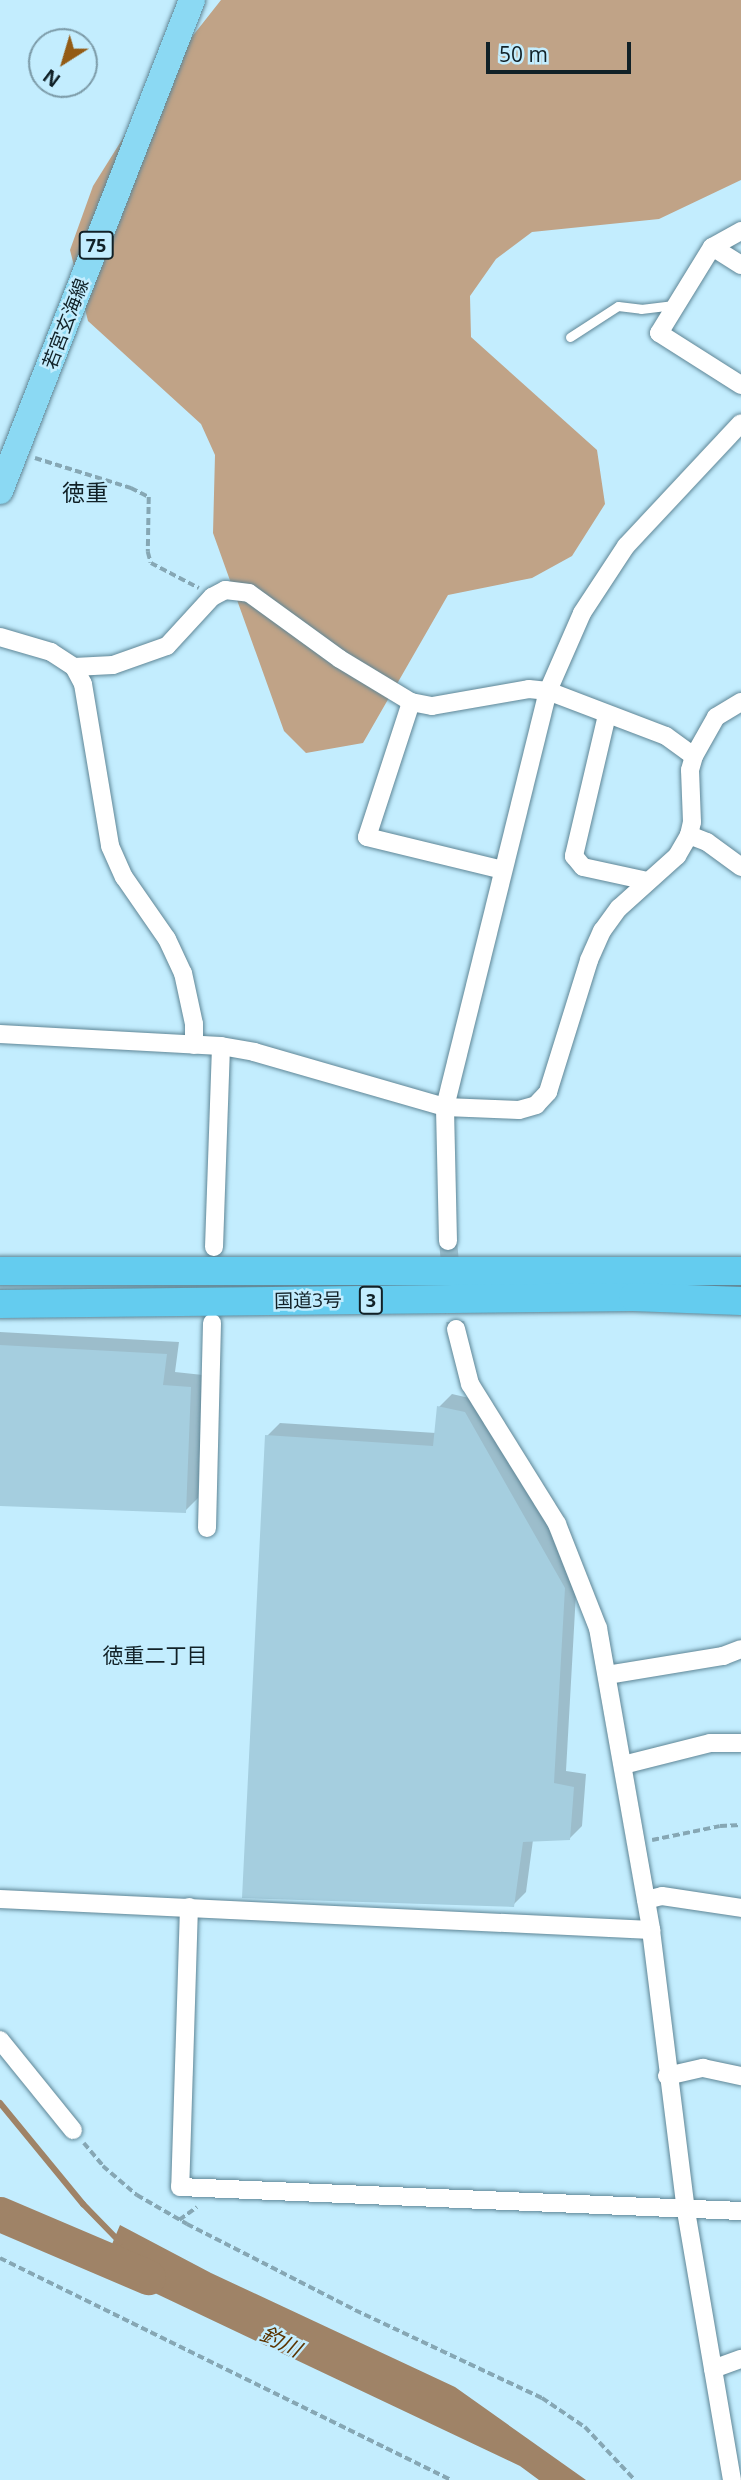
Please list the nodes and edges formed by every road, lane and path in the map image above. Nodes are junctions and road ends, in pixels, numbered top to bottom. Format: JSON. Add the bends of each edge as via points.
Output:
{"nodes":[{"id":1,"x":192,"y":0,"type":"edge"},
{"id":2,"x":741,"y":231,"type":"edge"},
{"id":3,"x":712,"y":247,"type":"junction"},
{"id":4,"x":741,"y":265,"type":"edge"},
{"id":5,"x":676,"y":305,"type":"junction"},
{"id":6,"x":570,"y":337,"type":"dead end"},
{"id":7,"x":741,"y":385,"type":"edge"},
{"id":8,"x":741,"y":423,"type":"edge"},
{"id":9,"x":16,"y":452,"type":"junction"},
{"id":10,"x":0,"y":491,"type":"edge"},
{"id":11,"x":212,"y":597,"type":"junction"},
{"id":12,"x":0,"y":637,"type":"edge"},
{"id":13,"x":74,"y":667,"type":"junction"},
{"id":14,"x":548,"y":691,"type":"junction"},
{"id":15,"x":411,"y":702,"type":"junction"},
{"id":16,"x":741,"y":702,"type":"edge"},
{"id":17,"x":607,"y":715,"type":"junction"},
{"id":18,"x":694,"y":756,"type":"junction"},
{"id":19,"x":689,"y":835,"type":"junction"},
{"id":20,"x":741,"y":867,"type":"edge"},
{"id":21,"x":503,"y":870,"type":"junction"},
{"id":22,"x":647,"y":881,"type":"junction"},
{"id":23,"x":0,"y":1034,"type":"edge"},
{"id":24,"x":194,"y":1045,"type":"junction"},
{"id":25,"x":220,"y":1046,"type":"junction"},
{"id":26,"x":445,"y":1107,"type":"junction"},
{"id":27,"x":448,"y":1241,"type":"tunnel mouth"},
{"id":28,"x":214,"y":1247,"type":"dead end"},
{"id":29,"x":0,"y":1271,"type":"edge"},
{"id":30,"x":741,"y":1271,"type":"edge"},
{"id":31,"x":741,"y":1301,"type":"edge"},
{"id":32,"x":0,"y":1304,"type":"edge"},
{"id":33,"x":212,"y":1322,"type":"dead end"},
{"id":34,"x":456,"y":1329,"type":"tunnel mouth"},
{"id":35,"x":207,"y":1528,"type":"dead end"},
{"id":36,"x":741,"y":1649,"type":"edge"},
{"id":37,"x":607,"y":1675,"type":"junction"},
{"id":38,"x":741,"y":1743,"type":"edge"},
{"id":39,"x":623,"y":1765,"type":"junction"},
{"id":40,"x":741,"y":1825,"type":"edge"},
{"id":41,"x":636,"y":1844,"type":"junction"},
{"id":42,"x":0,"y":1899,"type":"edge"},
{"id":43,"x":646,"y":1900,"type":"junction"},
{"id":44,"x":189,"y":1907,"type":"junction"},
{"id":45,"x":741,"y":1908,"type":"edge"},
{"id":46,"x":651,"y":1930,"type":"junction"},
{"id":47,"x":0,"y":2040,"type":"edge"},
{"id":48,"x":667,"y":2076,"type":"junction"},
{"id":49,"x":741,"y":2076,"type":"edge"},
{"id":50,"x":73,"y":2130,"type":"joint"},
{"id":51,"x":686,"y":2211,"type":"junction"},
{"id":52,"x":741,"y":2211,"type":"edge"},
{"id":53,"x":0,"y":2258,"type":"edge"},
{"id":54,"x":741,"y":2359,"type":"edge"},
{"id":55,"x":713,"y":2369,"type":"junction"},
{"id":56,"x":735,"y":2471,"type":"edge"},
{"id":57,"x":451,"y":2480,"type":"edge"},
{"id":58,"x":635,"y":2480,"type":"edge"}],
"edges":[{"from":1,"to":9,"type":"main road","name":"若宮玄海線","number":"75"},
{"from":2,"to":3,"type":"street"},
{"from":3,"to":4,"type":"street"},
{"from":3,"to":5,"type":"street"},
{"from":5,"to":6,"type":"lane","via":[[618,306]]},
{"from":5,"to":7,"type":"street","via":[[659,333]]},
{"from":8,"to":14,"type":"street","via":[[626,546],[582,612]]},
{"from":9,"to":10,"type":"main road","name":"若宮玄海線","number":"75"},
{"from":9,"to":11,"type":"path","via":[[149,497],[151,563]]},
{"from":11,"to":13,"type":"street","via":[[167,646],[113,665]]},
{"from":11,"to":15,"type":"street","via":[[225,590],[249,593],[340,659]]},
{"from":12,"to":13,"type":"street","via":[[51,652]]},
{"from":13,"to":24,"type":"street","via":[[83,684],[110,846],[183,973]]},
{"from":14,"to":15,"type":"street","via":[[529,689],[432,706]]},
{"from":14,"to":17,"type":"street"},
{"from":14,"to":21,"type":"street"},
{"from":15,"to":21,"type":"street","via":[[367,837]]},
{"from":16,"to":18,"type":"street","via":[[716,717]]},
{"from":17,"to":18,"type":"street","via":[[666,736]]},
{"from":17,"to":22,"type":"street","via":[[575,856],[583,867]]},
{"from":18,"to":19,"type":"street"},
{"from":19,"to":20,"type":"street"},
{"from":19,"to":22,"type":"street","via":[[677,856]]},
{"from":21,"to":26,"type":"street"},
{"from":22,"to":26,"type":"street","via":[[619,908],[589,960],[548,1092],[536,1105],[519,1110]]},
{"from":23,"to":24,"type":"street"},
{"from":24,"to":25,"type":"street"},
{"from":25,"to":26,"type":"street"},
{"from":25,"to":28,"type":"street"},
{"from":26,"to":27,"type":"street"},
{"from":29,"to":30,"type":"highway","name":"国道3号","number":"3"},
{"from":31,"to":32,"type":"highway","name":"国道3号","number":"3","via":[[633,1297]]},
{"from":33,"to":35,"type":"street"},
{"from":34,"to":37,"type":"street","via":[[470,1384],[556,1524],[598,1628]]},
{"from":36,"to":37,"type":"street"},
{"from":37,"to":39,"type":"street"},
{"from":38,"to":39,"type":"street","via":[[710,1743]]},
{"from":39,"to":41,"type":"street"},
{"from":40,"to":41,"type":"path"},
{"from":41,"to":43,"type":"street"},
{"from":42,"to":44,"type":"street"},
{"from":43,"to":45,"type":"street","via":[[662,1896]]},
{"from":43,"to":46,"type":"street"},
{"from":44,"to":46,"type":"street"},
{"from":44,"to":51,"type":"street","via":[[180,2187]]},
{"from":46,"to":48,"type":"street"},
{"from":47,"to":50,"type":"street"},
{"from":48,"to":49,"type":"street","via":[[703,2068]]},
{"from":48,"to":51,"type":"street"},
{"from":50,"to":58,"type":"path","via":[[103,2166],[137,2195],[355,2310],[542,2399],[585,2427]]},
{"from":51,"to":52,"type":"street"},
{"from":51,"to":55,"type":"street"},
{"from":53,"to":57,"type":"path"},
{"from":54,"to":55,"type":"street"},
{"from":55,"to":56,"type":"street"}]}
